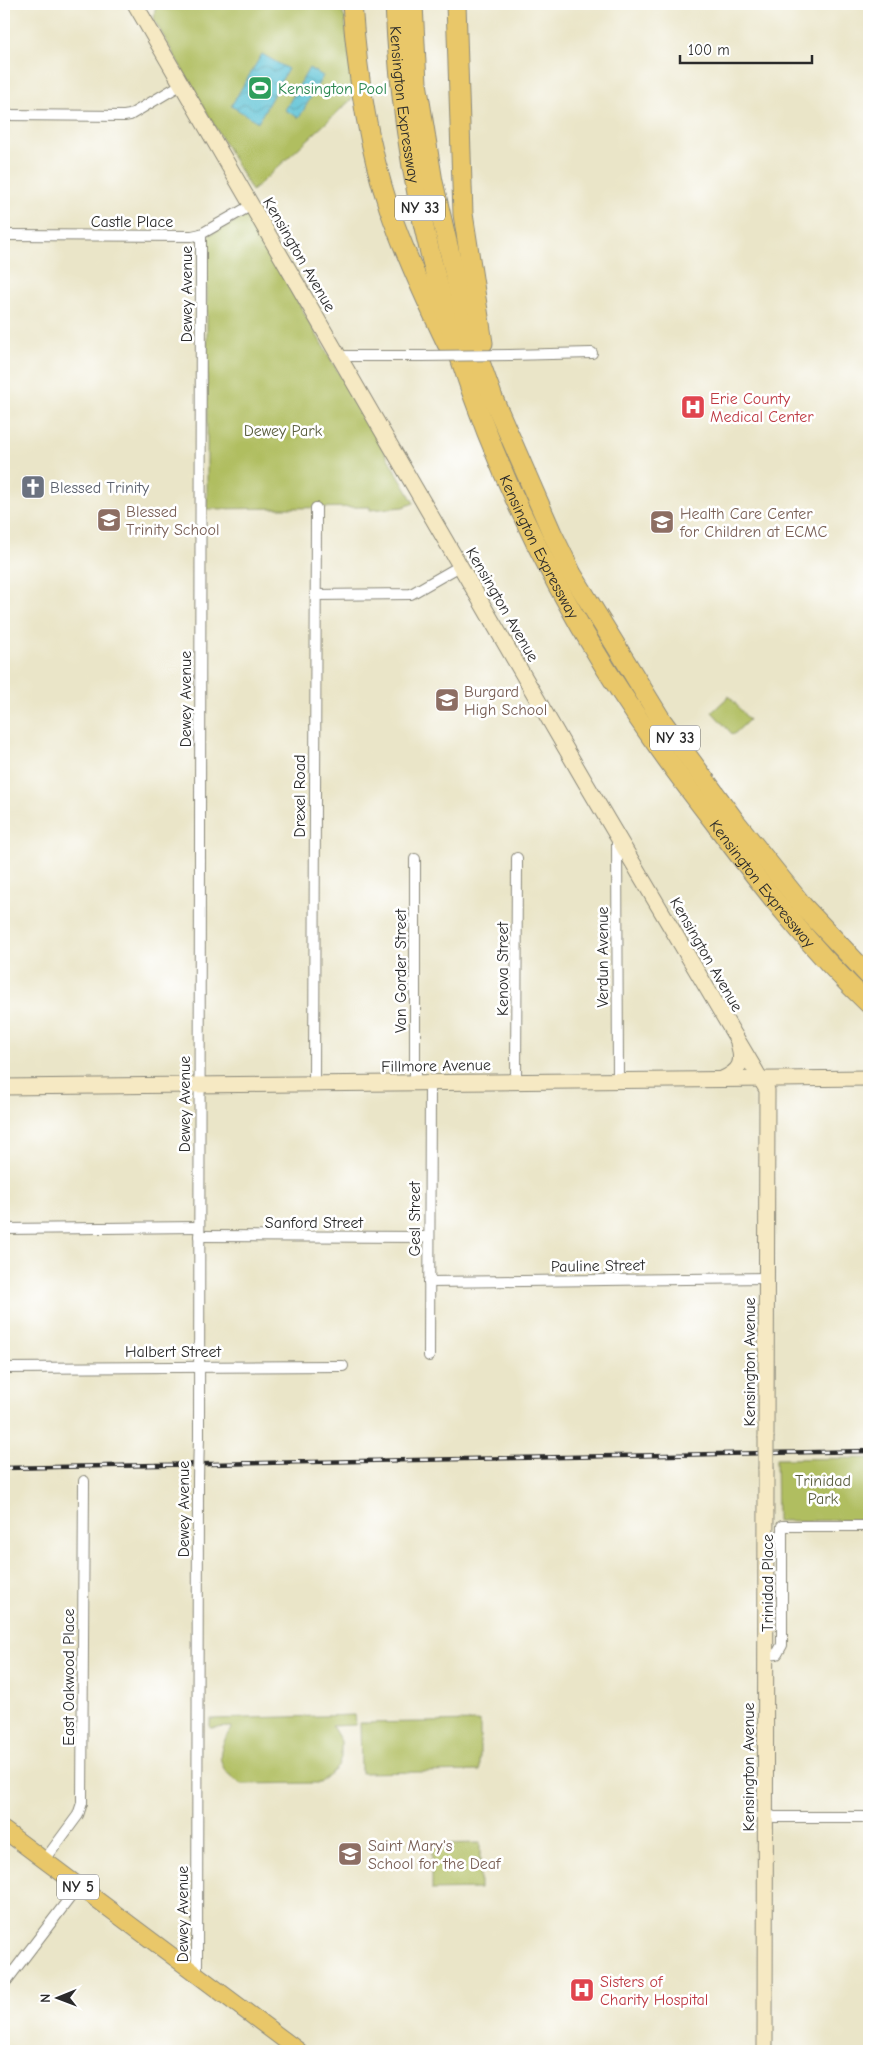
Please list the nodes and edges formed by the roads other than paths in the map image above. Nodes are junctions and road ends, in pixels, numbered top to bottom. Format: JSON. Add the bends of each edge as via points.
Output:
{"nodes":[{"id":1,"x":135,"y":4,"type":"edge"},
{"id":2,"x":352,"y":4,"type":"edge"},
{"id":3,"x":394,"y":4,"type":"edge"},
{"id":4,"x":413,"y":4,"type":"edge"},
{"id":5,"x":456,"y":4,"type":"edge"},
{"id":6,"x":182,"y":84,"type":"junction"},
{"id":7,"x":4,"y":115,"type":"edge"},
{"id":8,"x":252,"y":205,"type":"junction"},
{"id":9,"x":201,"y":234,"type":"junction"},
{"id":10,"x":4,"y":235,"type":"edge"},
{"id":11,"x":592,"y":353,"type":"dead end"},
{"id":12,"x":340,"y":356,"type":"junction"},
{"id":13,"x":484,"y":402,"type":"junction"},
{"id":14,"x":316,"y":508,"type":"dead end"},
{"id":15,"x":460,"y":566,"type":"junction"},
{"id":16,"x":315,"y":595,"type":"junction"},
{"id":17,"x":617,"y":834,"type":"junction"},
{"id":18,"x":518,"y":858,"type":"dead end"},
{"id":19,"x":415,"y":859,"type":"dead end"},
{"id":20,"x":869,"y":976,"type":"edge"},
{"id":21,"x":869,"y":1004,"type":"edge"},
{"id":22,"x":736,"y":1037,"type":"junction"},
{"id":23,"x":869,"y":1078,"type":"edge"},
{"id":24,"x":722,"y":1079,"type":"junction"},
{"id":25,"x":761,"y":1079,"type":"junction"},
{"id":26,"x":618,"y":1080,"type":"junction"},
{"id":27,"x":516,"y":1081,"type":"junction"},
{"id":28,"x":423,"y":1082,"type":"junction"},
{"id":29,"x":314,"y":1084,"type":"junction"},
{"id":30,"x":199,"y":1085,"type":"junction"},
{"id":31,"x":4,"y":1087,"type":"edge"},
{"id":32,"x":4,"y":1229,"type":"edge"},
{"id":33,"x":199,"y":1232,"type":"junction"},
{"id":34,"x":429,"y":1237,"type":"junction"},
{"id":35,"x":768,"y":1278,"type":"junction"},
{"id":36,"x":429,"y":1282,"type":"junction"},
{"id":37,"x":429,"y":1356,"type":"dead end"},
{"id":38,"x":199,"y":1366,"type":"junction"},
{"id":39,"x":343,"y":1366,"type":"dead end"},
{"id":40,"x":4,"y":1368,"type":"edge"},
{"id":41,"x":84,"y":1481,"type":"dead end"},
{"id":42,"x":869,"y":1526,"type":"edge"},
{"id":43,"x":766,"y":1655,"type":"junction"},
{"id":44,"x":765,"y":1813,"type":"junction"},
{"id":45,"x":869,"y":1817,"type":"edge"},
{"id":46,"x":4,"y":1830,"type":"edge"},
{"id":47,"x":44,"y":1861,"type":"junction"},
{"id":48,"x":78,"y":1887,"type":"junction"},
{"id":49,"x":197,"y":1976,"type":"junction"},
{"id":50,"x":4,"y":1984,"type":"edge"},
{"id":51,"x":292,"y":2049,"type":"edge"},
{"id":52,"x":765,"y":2051,"type":"edge"}],
"edges":[{"from":1,"to":6,"type":"street","name":"Kensington Avenue"},
{"from":2,"to":13,"type":"highway","via":[[363,99],[389,209],[425,299]]},
{"from":3,"to":13,"type":"highway","name":"Kensington Expressway","number":"NY 33","via":[[402,103],[422,220],[437,281]]},
{"from":4,"to":13,"type":"highway","name":"Kensington Expressway","number":"NY 33","via":[[417,83],[433,182]]},
{"from":5,"to":13,"type":"highway","via":[[463,214]]},
{"from":6,"to":7,"type":"street","via":[[130,115]]},
{"from":6,"to":8,"type":"street","name":"Kensington Avenue"},
{"from":8,"to":9,"type":"street","name":"Castle Place"},
{"from":8,"to":12,"type":"street","name":"Kensington Avenue"},
{"from":9,"to":10,"type":"street","name":"Castle Place"},
{"from":9,"to":30,"type":"street","name":"Dewey Avenue"},
{"from":11,"to":12,"type":"street","bridge":true},
{"from":12,"to":15,"type":"street","name":"Kensington Avenue"},
{"from":13,"to":20,"type":"highway","name":"Kensington Expressway","number":"NY 33","via":[[572,574],[662,721],[735,821],[803,906]]},
{"from":13,"to":21,"type":"highway","name":"Kensington Expressway","number":"NY 33","via":[[509,486],[533,537],[606,669],[669,763],[768,894]]},
{"from":14,"to":16,"type":"street","name":"Drexel Road"},
{"from":15,"to":16,"type":"street","via":[[411,594]]},
{"from":15,"to":17,"type":"street","name":"Kensington Avenue"},
{"from":16,"to":29,"type":"street","name":"Drexel Road"},
{"from":17,"to":22,"type":"street","name":"Kensington Avenue"},
{"from":17,"to":26,"type":"street","name":"Verdun Avenue"},
{"from":18,"to":27,"type":"street","name":"Kenova Street"},
{"from":19,"to":28,"type":"street","name":"Van Gorder Street"},
{"from":22,"to":24,"type":"street","via":[[742,1056],[739,1066],[733,1074]]},
{"from":22,"to":25,"type":"street","name":"Kensington Avenue"},
{"from":23,"to":25,"type":"street","name":"Fillmore Avenue"},
{"from":24,"to":25,"type":"street","name":"Fillmore Avenue"},
{"from":24,"to":26,"type":"street","name":"Fillmore Avenue"},
{"from":25,"to":35,"type":"street","name":"Kensington Avenue","via":[[767,1090]]},
{"from":26,"to":27,"type":"street","name":"Fillmore Avenue"},
{"from":27,"to":28,"type":"street","name":"Fillmore Avenue"},
{"from":28,"to":29,"type":"street","name":"Fillmore Avenue"},
{"from":28,"to":34,"type":"street","name":"Gesl Street"},
{"from":29,"to":30,"type":"street","name":"Fillmore Avenue"},
{"from":30,"to":31,"type":"street","name":"Fillmore Avenue"},
{"from":30,"to":33,"type":"street","name":"Dewey Avenue"},
{"from":32,"to":33,"type":"street","name":"Sanford Street"},
{"from":33,"to":34,"type":"street","name":"Sanford Street"},
{"from":33,"to":38,"type":"street","name":"Dewey Avenue"},
{"from":34,"to":36,"type":"street","name":"Gesl Street"},
{"from":35,"to":36,"type":"street","name":"Pauline Street"},
{"from":35,"to":43,"type":"street","name":"Kensington Avenue","bridge":true},
{"from":36,"to":37,"type":"street","name":"Gesl Street"},
{"from":38,"to":39,"type":"street","name":"Halbert Street"},
{"from":38,"to":40,"type":"street","name":"Halbert Street"},
{"from":38,"to":49,"type":"street","name":"Dewey Avenue","bridge":true},
{"from":41,"to":47,"type":"street","name":"East Oakwood Place","via":[[82,1803],[78,1815]]},
{"from":42,"to":43,"type":"street","name":"Trinidad Place","via":[[782,1526],[782,1645],[777,1654]]},
{"from":43,"to":44,"type":"street","name":"Kensington Avenue"},
{"from":44,"to":45,"type":"street","via":[[774,1817]]},
{"from":44,"to":52,"type":"street","name":"Kensington Avenue"},
{"from":46,"to":47,"type":"main road","number":"NY 5"},
{"from":47,"to":48,"type":"main road","number":"NY 5"},
{"from":48,"to":49,"type":"main road","number":"NY 5"},
{"from":48,"to":50,"type":"street"},
{"from":49,"to":51,"type":"main road","number":"NY 5"}]}
